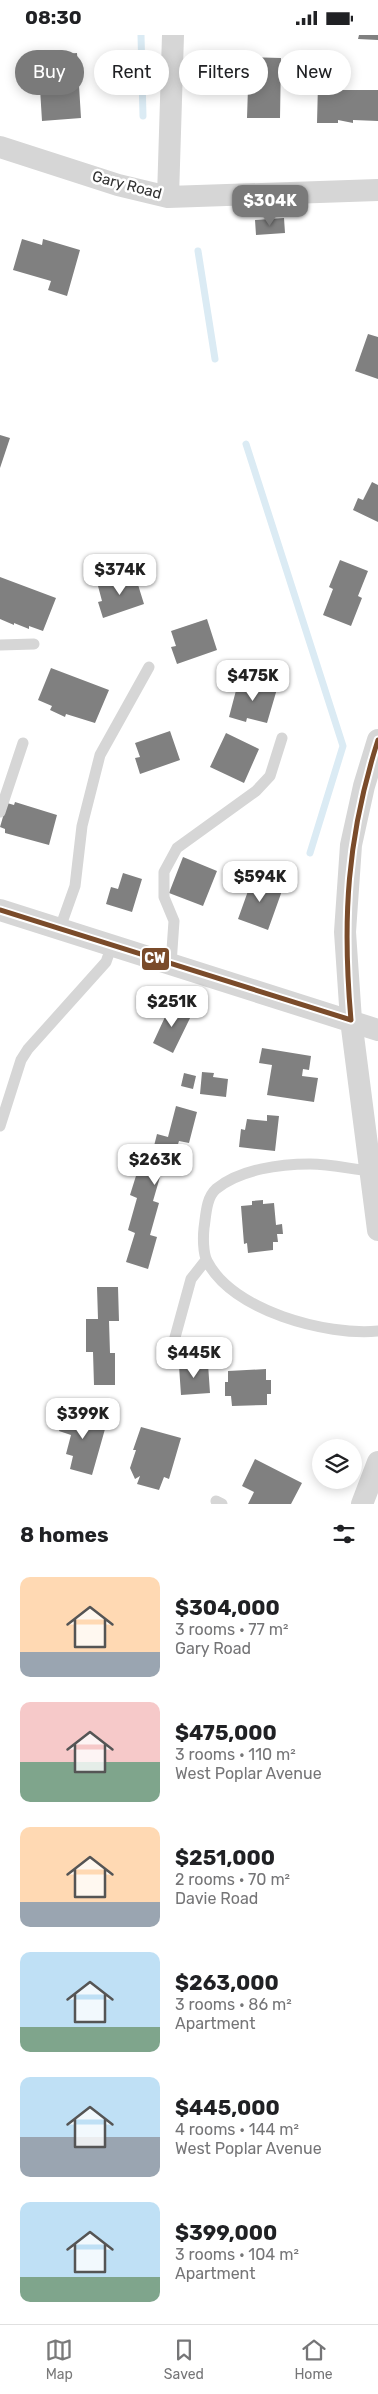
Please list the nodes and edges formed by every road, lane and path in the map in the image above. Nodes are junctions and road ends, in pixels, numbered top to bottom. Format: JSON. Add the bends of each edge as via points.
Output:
{"nodes":[{"id":1,"x":173,"y":35,"type":"edge"},
{"id":2,"x":0,"y":147,"type":"edge"},
{"id":3,"x":378,"y":190,"type":"edge"},
{"id":4,"x":168,"y":197,"type":"junction"},
{"id":5,"x":0,"y":645,"type":"edge"},
{"id":6,"x":34,"y":645,"type":"dead end"},
{"id":7,"x":149,"y":667,"type":"dead end"},
{"id":8,"x":282,"y":738,"type":"dead end"},
{"id":9,"x":378,"y":740,"type":"edge"},
{"id":10,"x":24,"y":743,"type":"dead end"},
{"id":11,"x":0,"y":812,"type":"edge"},
{"id":12,"x":0,"y":910,"type":"edge"},
{"id":13,"x":60,"y":928,"type":"junction"},
{"id":14,"x":112,"y":945,"type":"junction"},
{"id":15,"x":171,"y":964,"type":"junction"},
{"id":16,"x":351,"y":1020,"type":"junction"},
{"id":17,"x":378,"y":1030,"type":"edge"},
{"id":18,"x":0,"y":1126,"type":"edge"},
{"id":19,"x":372,"y":1161,"type":"edge"},
{"id":20,"x":378,"y":1230,"type":"edge"},
{"id":21,"x":206,"y":1260,"type":"junction"},
{"id":22,"x":378,"y":1331,"type":"edge"},
{"id":23,"x":171,"y":1352,"type":"dead end"},
{"id":24,"x":378,"y":1462,"type":"edge"},
{"id":25,"x":362,"y":1504,"type":"edge"}],
"edges":[{"from":1,"to":4,"type":"street"},
{"from":2,"to":4,"type":"street","name":"Gary Road","via":[[118,185]]},
{"from":3,"to":4,"type":"street","name":"Gary Road"},
{"from":5,"to":6,"type":"lane"},
{"from":7,"to":13,"type":"lane","via":[[100,755],[82,826],[75,886]]},
{"from":8,"to":15,"type":"lane","via":[[270,776],[256,791],[177,848],[164,871],[164,897],[174,921]]},
{"from":9,"to":16,"type":"street","via":[[359,805],[348,871],[345,932]]},
{"from":10,"to":11,"type":"lane"},
{"from":12,"to":13,"type":"street"},
{"from":13,"to":14,"type":"street"},
{"from":14,"to":15,"type":"street"},
{"from":14,"to":18,"type":"lane","via":[[106,962],[28,1049]]},
{"from":15,"to":16,"type":"street"},
{"from":16,"to":17,"type":"street"},
{"from":16,"to":19,"type":"street"},
{"from":19,"to":20,"type":"street"},
{"from":19,"to":21,"type":"lane","via":[[270,1168],[241,1175],[215,1189],[207,1206],[203,1235]]},
{"from":21,"to":22,"type":"lane","via":[[220,1280],[247,1300],[286,1320],[328,1329]]},
{"from":21,"to":23,"type":"lane","via":[[191,1279]]},
{"from":24,"to":25,"type":"street"}]}
